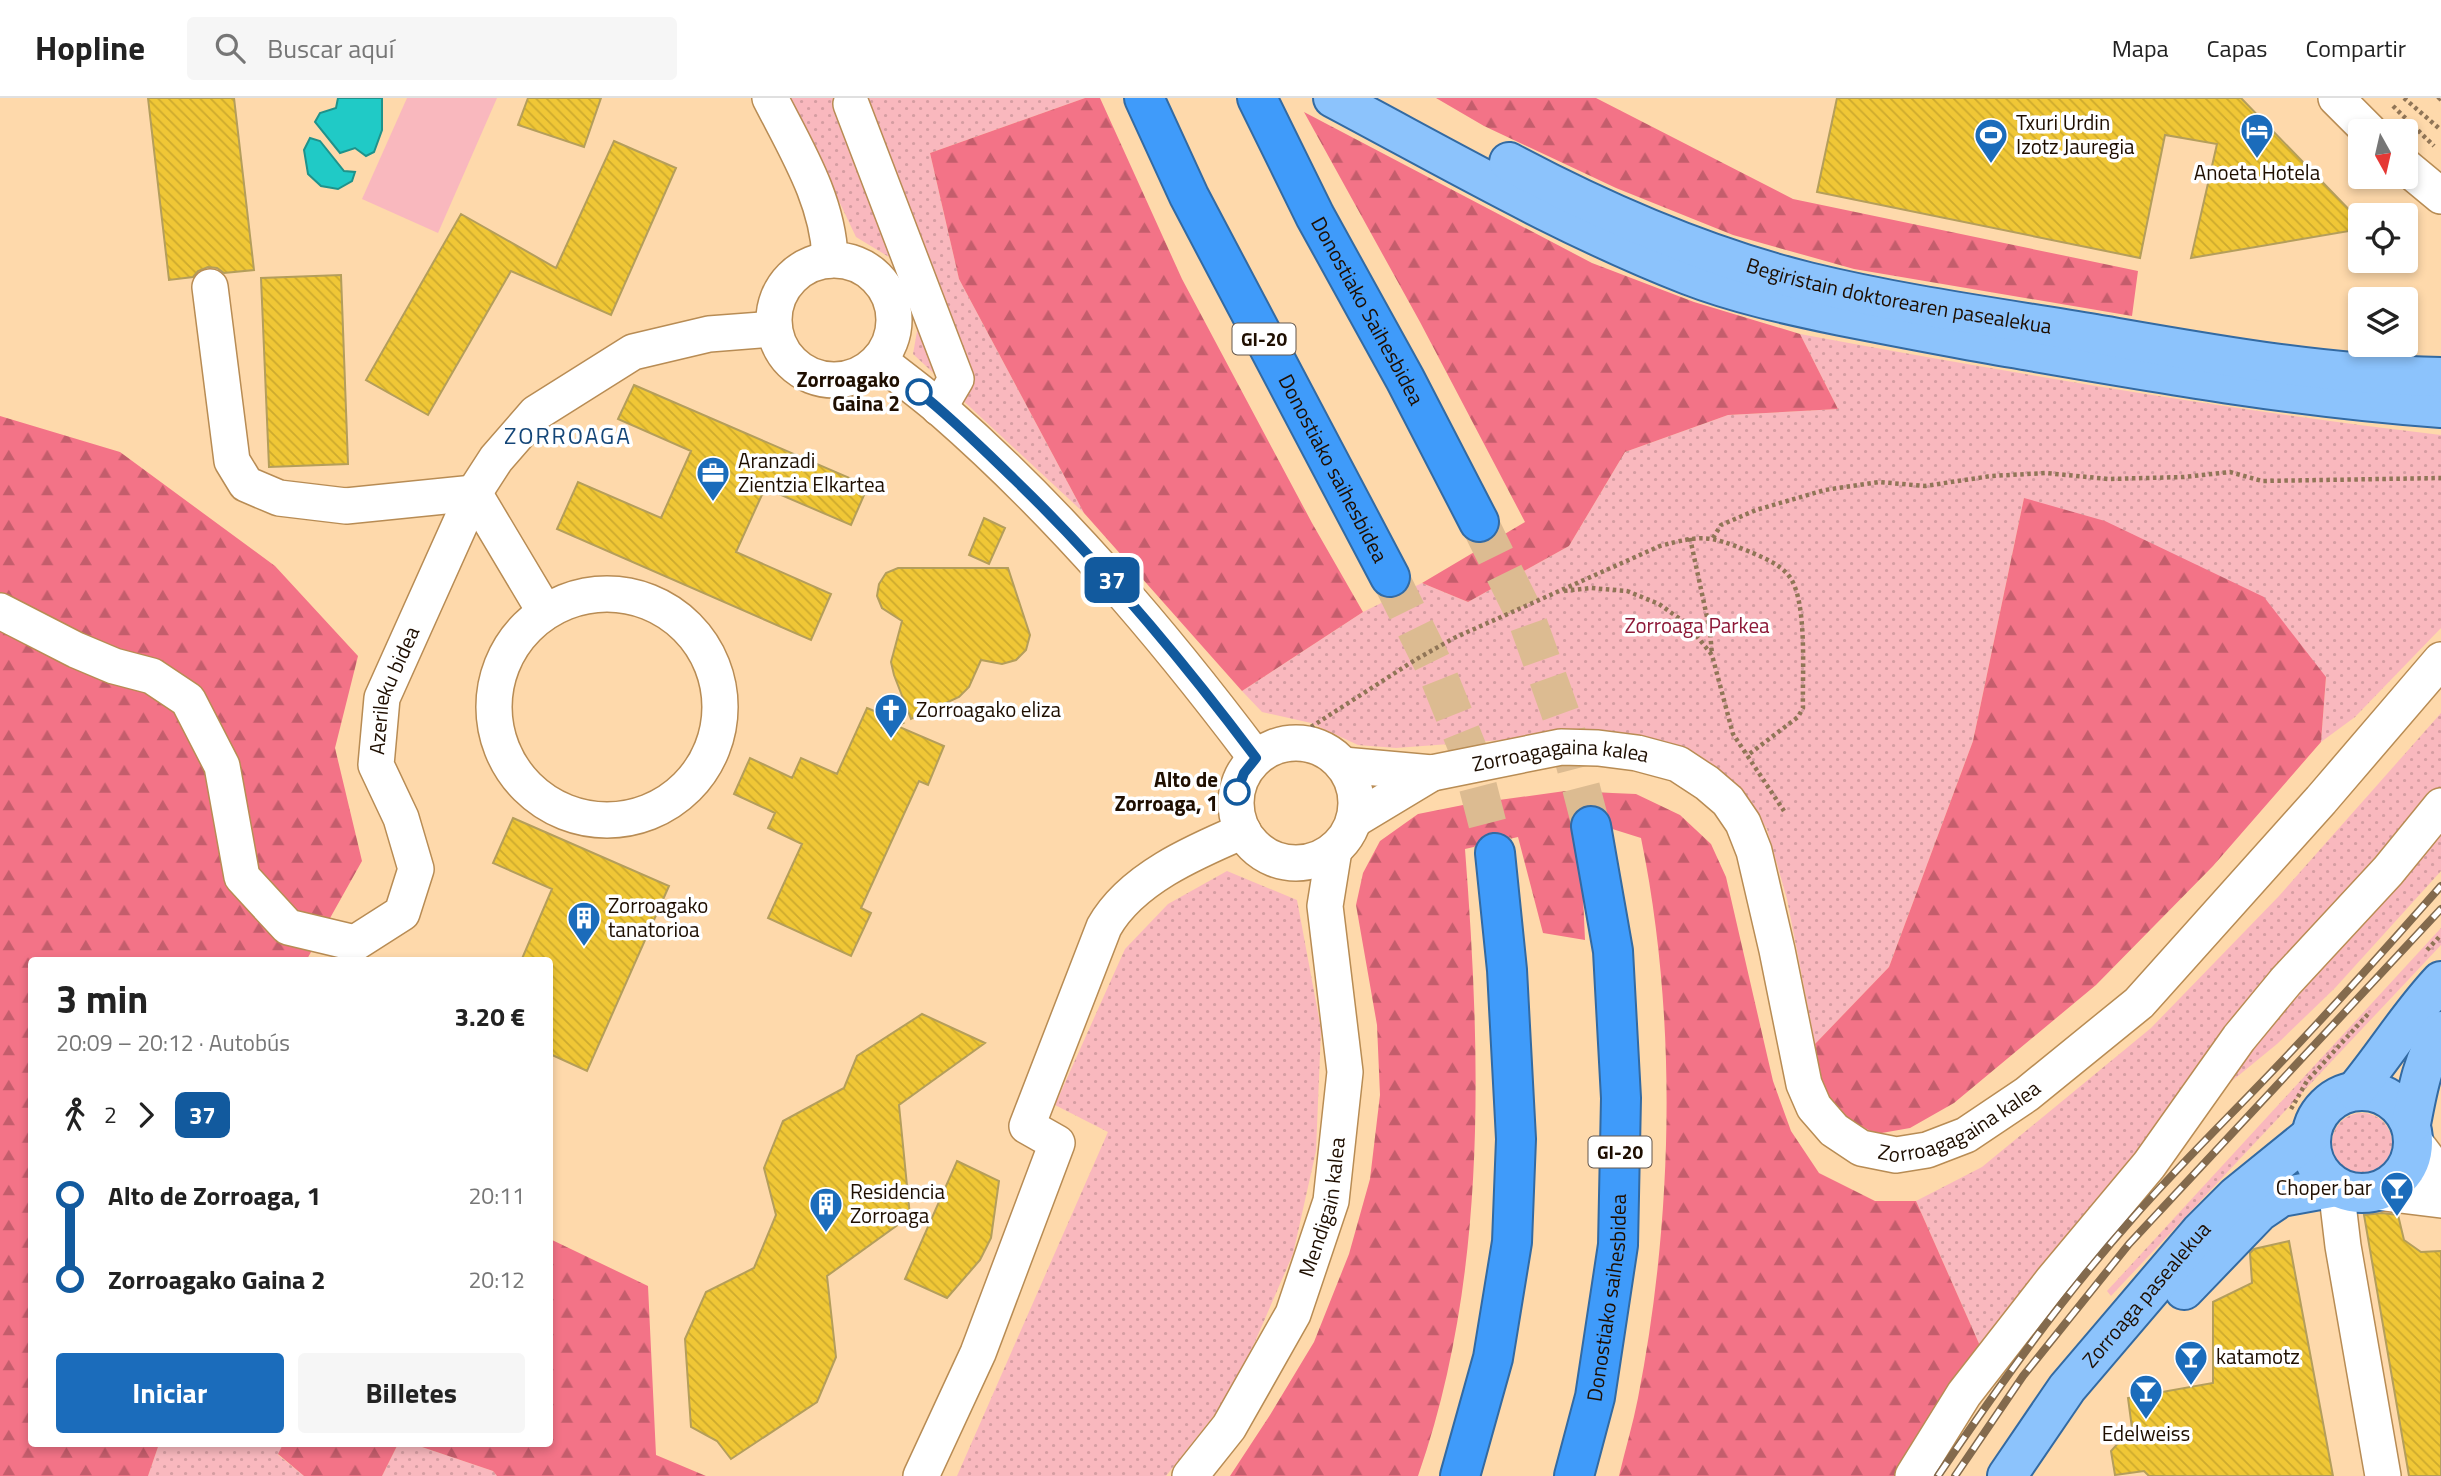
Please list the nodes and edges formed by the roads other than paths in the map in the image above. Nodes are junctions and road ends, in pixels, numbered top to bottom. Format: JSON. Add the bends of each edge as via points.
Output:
{"nodes":[{"id":1,"x":770,"y":98,"type":"edge"},
{"id":2,"x":1144,"y":98,"type":"edge"},
{"id":3,"x":1258,"y":98,"type":"edge"},
{"id":4,"x":1334,"y":98,"type":"edge"},
{"id":5,"x":1389,"y":98,"type":"edge"},
{"id":6,"x":2336,"y":98,"type":"edge"},
{"id":7,"x":851,"y":104,"type":"dead end"},
{"id":8,"x":2357,"y":119,"type":"edge"},
{"id":9,"x":2418,"y":177,"type":"edge"},
{"id":10,"x":2441,"y":196,"type":"edge"},
{"id":11,"x":830,"y":260,"type":"junction"},
{"id":12,"x":210,"y":287,"type":"dead end"},
{"id":13,"x":774,"y":329,"type":"junction"},
{"id":14,"x":879,"y":360,"type":"junction"},
{"id":15,"x":2441,"y":377,"type":"edge"},
{"id":16,"x":939,"y":408,"type":"junction"},
{"id":17,"x":2441,"y":408,"type":"edge"},
{"id":18,"x":474,"y":493,"type":"junction"},
{"id":19,"x":1479,"y":522,"type":"tunnel mouth"},
{"id":20,"x":1390,"y":577,"type":"tunnel mouth"},
{"id":21,"x":0,"y":611,"type":"edge"},
{"id":22,"x":545,"y":612,"type":"junction"},
{"id":23,"x":2441,"y":660,"type":"edge"},
{"id":24,"x":1256,"y":758,"type":"junction"},
{"id":25,"x":1343,"y":765,"type":"junction"},
{"id":26,"x":1432,"y":773,"type":"junction"},
{"id":27,"x":2441,"y":806,"type":"edge"},
{"id":28,"x":1354,"y":820,"type":"junction"},
{"id":29,"x":1591,"y":826,"type":"tunnel mouth"},
{"id":30,"x":1243,"y":831,"type":"junction"},
{"id":31,"x":1334,"y":850,"type":"junction"},
{"id":32,"x":1495,"y":853,"type":"tunnel mouth"},
{"id":33,"x":1285,"y":862,"type":"junction"},
{"id":34,"x":1325,"y":906,"type":"junction"},
{"id":35,"x":2441,"y":981,"type":"edge"},
{"id":36,"x":2441,"y":1031,"type":"edge"},
{"id":37,"x":2355,"y":1091,"type":"junction"},
{"id":38,"x":2412,"y":1133,"type":"junction"},
{"id":39,"x":2311,"y":1136,"type":"junction"},
{"id":40,"x":2441,"y":1177,"type":"edge"},
{"id":41,"x":2336,"y":1187,"type":"junction"},
{"id":42,"x":2376,"y":1192,"type":"junction"},
{"id":43,"x":2441,"y":1200,"type":"edge"},
{"id":44,"x":921,"y":1476,"type":"edge"},
{"id":45,"x":1190,"y":1476,"type":"edge"},
{"id":46,"x":1460,"y":1476,"type":"edge"},
{"id":47,"x":1574,"y":1476,"type":"edge"},
{"id":48,"x":1913,"y":1476,"type":"edge"},
{"id":49,"x":2007,"y":1476,"type":"edge"},
{"id":50,"x":2038,"y":1476,"type":"edge"},
{"id":51,"x":2383,"y":1476,"type":"edge"}],
"edges":[{"from":1,"to":11,"type":"street","via":[[825,216]]},
{"from":2,"to":20,"type":"highway","name":"Donostiako saihesbidea","number":"GI-20","via":[[1189,196]]},
{"from":3,"to":19,"type":"highway","name":"Donostiako Saihesbidea","via":[[1315,216]]},
{"from":4,"to":17,"type":"main road","name":"Begiristain doktorearen pasealekua","via":[[1606,241],[1724,288],[1931,334],[2244,387]]},
{"from":5,"to":15,"type":"main road","name":"Begiristain doktorearen pasealekua","via":[[1617,215],[1734,261],[1809,282],[2250,360],[2379,376]]},
{"from":6,"to":8,"type":"street"},
{"from":7,"to":16,"type":"street","via":[[956,379]]},
{"from":9,"to":10,"type":"street"},
{"from":11,"to":13,"type":"street","via":[[799,271],[787,282],[776,304]]},
{"from":11,"to":14,"type":"street","via":[[864,268],[888,294],[894,328]]},
{"from":12,"to":18,"type":"street","via":[[232,461],[246,484],[279,498],[346,506]]},
{"from":13,"to":14,"type":"street","via":[[791,363],[826,380],[863,373]]},
{"from":13,"to":18,"type":"street","name":"Azerileku bidea","via":[[709,334],[633,352],[536,413]]},
{"from":14,"to":16,"type":"street"},
{"from":16,"to":24,"type":"street","via":[[1138,608]]},
{"from":18,"to":21,"type":"street","name":"Azerileku bidea","via":[[382,698],[376,765],[401,818],[416,869],[402,913],[355,943],[288,927],[242,877],[222,766],[188,701],[152,676],[76,650]]},
{"from":18,"to":22,"type":"street"},
{"from":22,"to":22,"type":"street","via":[[524,629],[508,651],[493,702],[495,729],[517,777],[559,811],[585,819],[638,817],[686,790],[715,743],[720,716],[719,687],[711,661],[696,637],[677,617],[626,596],[598,594]]},
{"from":23,"to":26,"type":"street","name":"Zorroagagaina kalea","via":[[2139,1003],[2027,1094],[1966,1135],[1927,1150],[1896,1155],[1861,1148],[1834,1130],[1814,1107],[1804,1084],[1754,850],[1728,801],[1707,783],[1678,764],[1637,752],[1598,748],[1560,747]]},
{"from":24,"to":25,"type":"street","via":[[1270,748],[1304,743],[1325,750]]},
{"from":24,"to":30,"type":"street","via":[[1237,792]]},
{"from":25,"to":26,"type":"street","name":"Zorroagagaina kalea"},
{"from":25,"to":28,"type":"street","via":[[1357,801]]},
{"from":26,"to":28,"type":"street","name":"Zorroagagaina kalea"},
{"from":27,"to":48,"type":"street","via":[[2239,1038],[2149,1166],[1964,1394]]},
{"from":28,"to":31,"type":"street"},
{"from":29,"to":47,"type":"highway","name":"Donostiako saihesbidea","number":"GI-20","via":[[1613,951],[1620,1165],[1616,1259],[1595,1397]]},
{"from":30,"to":33,"type":"street","via":[[1268,856]]},
{"from":30,"to":44,"type":"street","via":[[1183,857],[1114,909],[1104,927],[1027,1126],[1057,1143],[978,1353]]},
{"from":31,"to":33,"type":"street","via":[[1319,859]]},
{"from":31,"to":34,"type":"street","name":"Mendigain kalea"},
{"from":32,"to":46,"type":"highway","via":[[1516,1139],[1512,1242],[1493,1358]]},
{"from":33,"to":34,"type":"street"},
{"from":34,"to":45,"type":"street","name":"Mendigain kalea","via":[[1345,1072],[1331,1201],[1293,1314],[1229,1427]]},
{"from":35,"to":37,"type":"main road"},
{"from":36,"to":38,"type":"main road","via":[[2424,1069]]},
{"from":37,"to":38,"type":"main road","via":[[2373,1091],[2389,1098],[2402,1109]]},
{"from":37,"to":39,"type":"main road","via":[[2325,1106],[2315,1119]]},
{"from":38,"to":40,"type":"street"},
{"from":38,"to":42,"type":"main road","via":[[2412,1158],[2403,1173]]},
{"from":39,"to":41,"type":"main road","via":[[2316,1165]]},
{"from":39,"to":49,"type":"main road","name":"Zorroaga pasealekua","via":[[2236,1196],[2200,1232],[2067,1388]]},
{"from":41,"to":42,"type":"main road"},
{"from":41,"to":50,"type":"main road","name":"Zorroaga pasealekua","via":[[2281,1197],[2259,1212],[2191,1282],[2076,1417]]},
{"from":41,"to":51,"type":"street"},
{"from":42,"to":43,"type":"street"}]}
